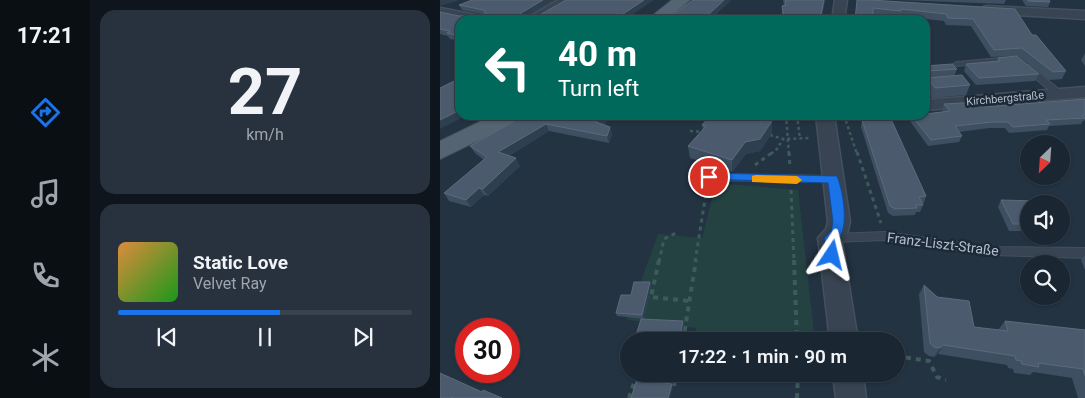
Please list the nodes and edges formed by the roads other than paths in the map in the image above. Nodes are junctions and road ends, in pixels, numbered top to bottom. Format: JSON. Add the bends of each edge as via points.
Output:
{"nodes":[{"id":1,"x":567,"y":0,"type":"edge"},
{"id":2,"x":682,"y":0,"type":"edge"},
{"id":3,"x":841,"y":0,"type":"edge"},
{"id":4,"x":1072,"y":0,"type":"edge"},
{"id":5,"x":469,"y":3,"type":"edge"},
{"id":6,"x":970,"y":9,"type":"edge"},
{"id":7,"x":440,"y":12,"type":"edge"},
{"id":8,"x":1085,"y":14,"type":"edge"},
{"id":9,"x":455,"y":15,"type":"edge"},
{"id":10,"x":539,"y":15,"type":"edge"},
{"id":11,"x":662,"y":15,"type":"edge"},
{"id":12,"x":839,"y":15,"type":"edge"},
{"id":13,"x":957,"y":64,"type":"dead end"},
{"id":14,"x":1085,"y":92,"type":"edge"},
{"id":15,"x":1059,"y":94,"type":"junction"},
{"id":16,"x":930,"y":105,"type":"edge"},
{"id":17,"x":502,"y":120,"type":"edge"},
{"id":18,"x":824,"y":120,"type":"edge"},
{"id":19,"x":440,"y":151,"type":"edge"},
{"id":20,"x":709,"y":177,"type":"road end"},
{"id":21,"x":833,"y":179,"type":"junction"},
{"id":22,"x":830,"y":238,"type":"junction"},
{"id":23,"x":1085,"y":253,"type":"edge"},
{"id":24,"x":843,"y":332,"type":"edge"},
{"id":25,"x":849,"y":382,"type":"edge"},
{"id":26,"x":851,"y":398,"type":"edge"}],
"edges":[{"from":1,"to":10,"type":"street"},
{"from":2,"to":11,"type":"main road"},
{"from":3,"to":12,"type":"street"},
{"from":4,"to":8,"type":"street"},
{"from":5,"to":7,"type":"street"},
{"from":6,"to":8,"type":"street"},
{"from":7,"to":9,"type":"street"},
{"from":13,"to":15,"type":"lane","via":[[1017,59]]},
{"from":14,"to":15,"type":"street","name":"Kirchbergstraße"},
{"from":15,"to":16,"type":"street","name":"Kirchbergstraße"},
{"from":17,"to":19,"type":"main road"},
{"from":18,"to":21,"type":"street"},
{"from":20,"to":21,"type":"lane"},
{"from":21,"to":22,"type":"street","via":[[839,222],[836,234]]},
{"from":22,"to":23,"type":"lane","name":"Franz-Liszt-Straße","via":[[885,236],[992,251]]},
{"from":22,"to":24,"type":"street"},
{"from":25,"to":26,"type":"street"}]}
